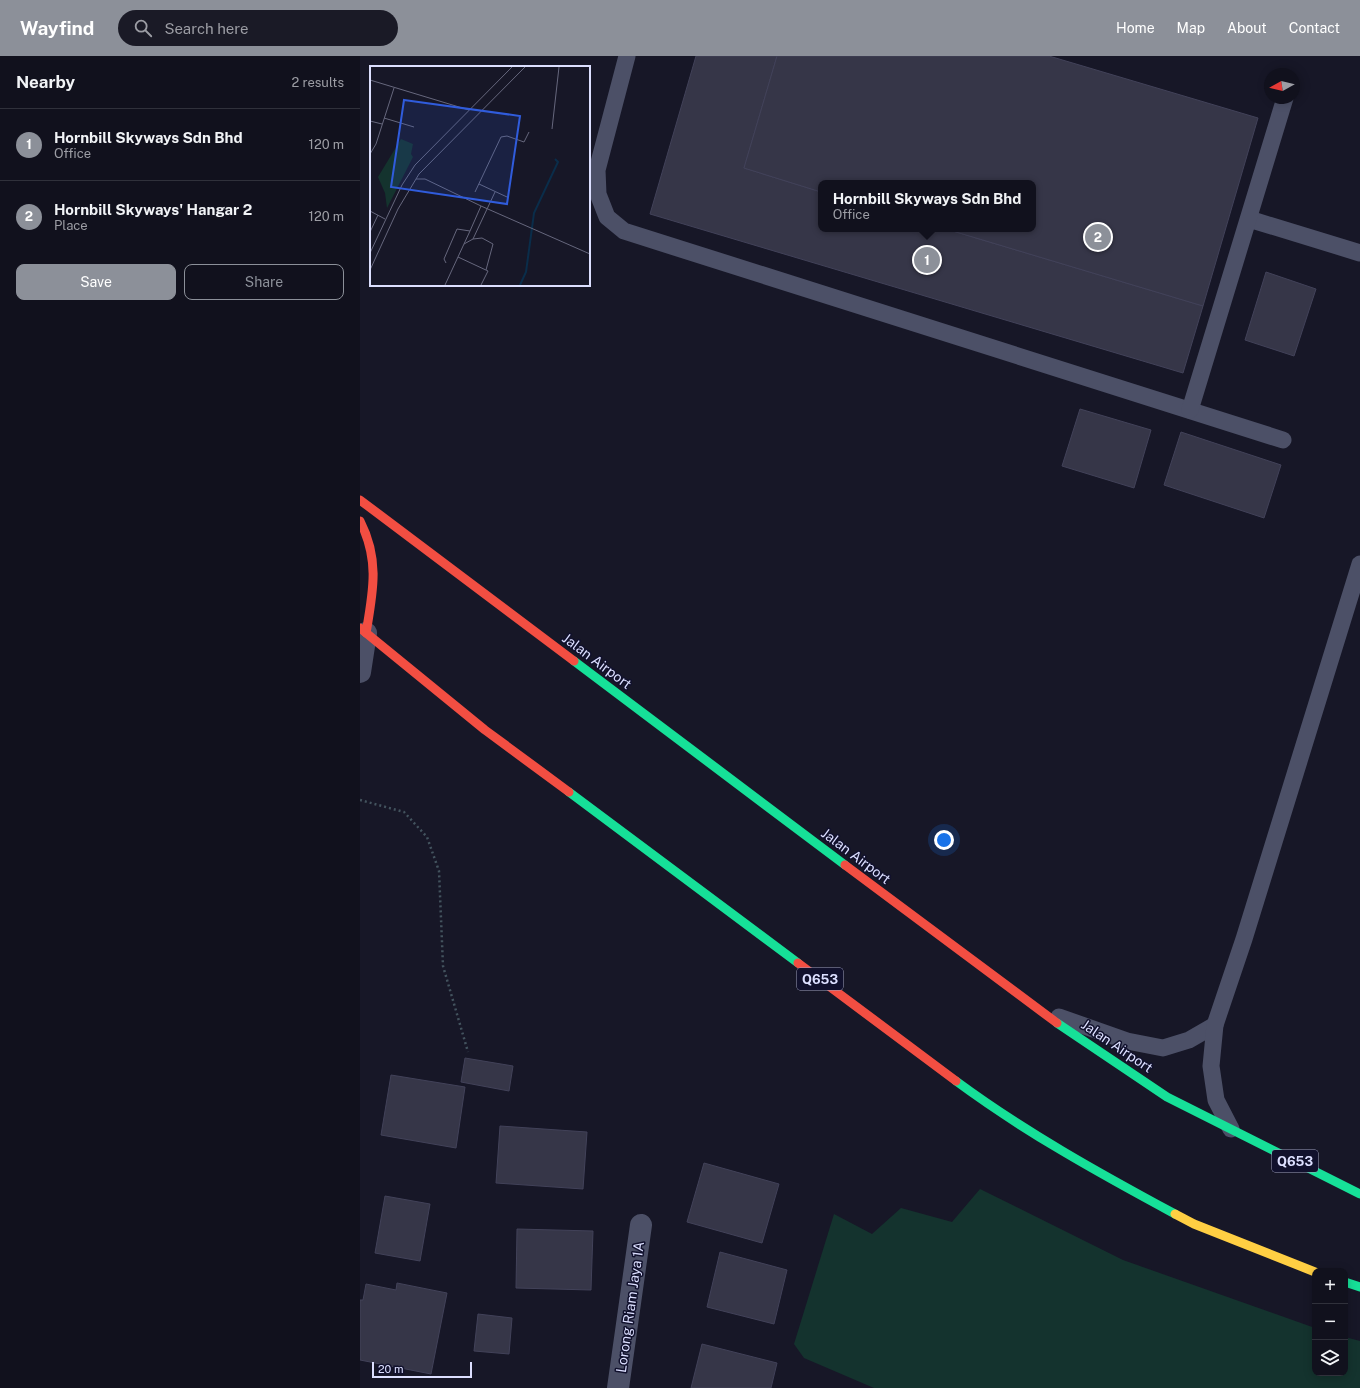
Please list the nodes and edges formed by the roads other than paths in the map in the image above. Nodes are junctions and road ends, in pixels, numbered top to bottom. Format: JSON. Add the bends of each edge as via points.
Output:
{"nodes":[{"id":1,"x":627,"y":56,"type":"edge"},
{"id":2,"x":1283,"y":104,"type":"edge"},
{"id":3,"x":1249,"y":219,"type":"junction"},
{"id":4,"x":1360,"y":252,"type":"edge"},
{"id":5,"x":1190,"y":410,"type":"junction"},
{"id":6,"x":1283,"y":440,"type":"dead end"},
{"id":7,"x":360,"y":500,"type":"edge"},
{"id":8,"x":360,"y":521,"type":"edge"},
{"id":9,"x":1360,"y":564,"type":"edge"},
{"id":10,"x":363,"y":630,"type":"edge"},
{"id":11,"x":360,"y":672,"type":"edge"},
{"id":12,"x":1038,"y":1010,"type":"junction"},
{"id":13,"x":1215,"y":1025,"type":"junction"},
{"id":14,"x":1231,"y":1129,"type":"junction"},
{"id":15,"x":1360,"y":1194,"type":"edge"},
{"id":16,"x":642,"y":1225,"type":"dead end"},
{"id":17,"x":1312,"y":1271,"type":"edge"},
{"id":18,"x":1348,"y":1283,"type":"edge"},
{"id":19,"x":1360,"y":1287,"type":"edge"},
{"id":20,"x":618,"y":1388,"type":"edge"}],
"edges":[{"from":1,"to":5,"type":"lane","via":[[597,170],[598,194],[607,217],[624,231]]},
{"from":2,"to":3,"type":"lane"},
{"from":3,"to":4,"type":"lane"},
{"from":3,"to":5,"type":"lane"},
{"from":5,"to":6,"type":"lane"},
{"from":7,"to":12,"type":"main road","name":"Jalan Airport","number":"Q653"},
{"from":8,"to":10,"type":"main road","via":[[374,553],[374,580]]},
{"from":9,"to":13,"type":"lane"},
{"from":10,"to":11,"type":"street"},
{"from":10,"to":17,"type":"main road","number":"Q653","via":[[485,730],[987,1104],[1074,1159],[1194,1224]]},
{"from":12,"to":13,"type":"lane","via":[[1126,1042],[1163,1048],[1189,1040]]},
{"from":12,"to":14,"type":"main road","name":"Jalan Airport","number":"Q653","via":[[1167,1097]]},
{"from":13,"to":14,"type":"lane","via":[[1212,1072],[1216,1100]]},
{"from":14,"to":15,"type":"main road","name":"Jalan Airport","number":"Q653"},
{"from":16,"to":20,"type":"street","name":"Lorong Riam Jaya 1A"},
{"from":18,"to":19,"type":"main road"}]}
